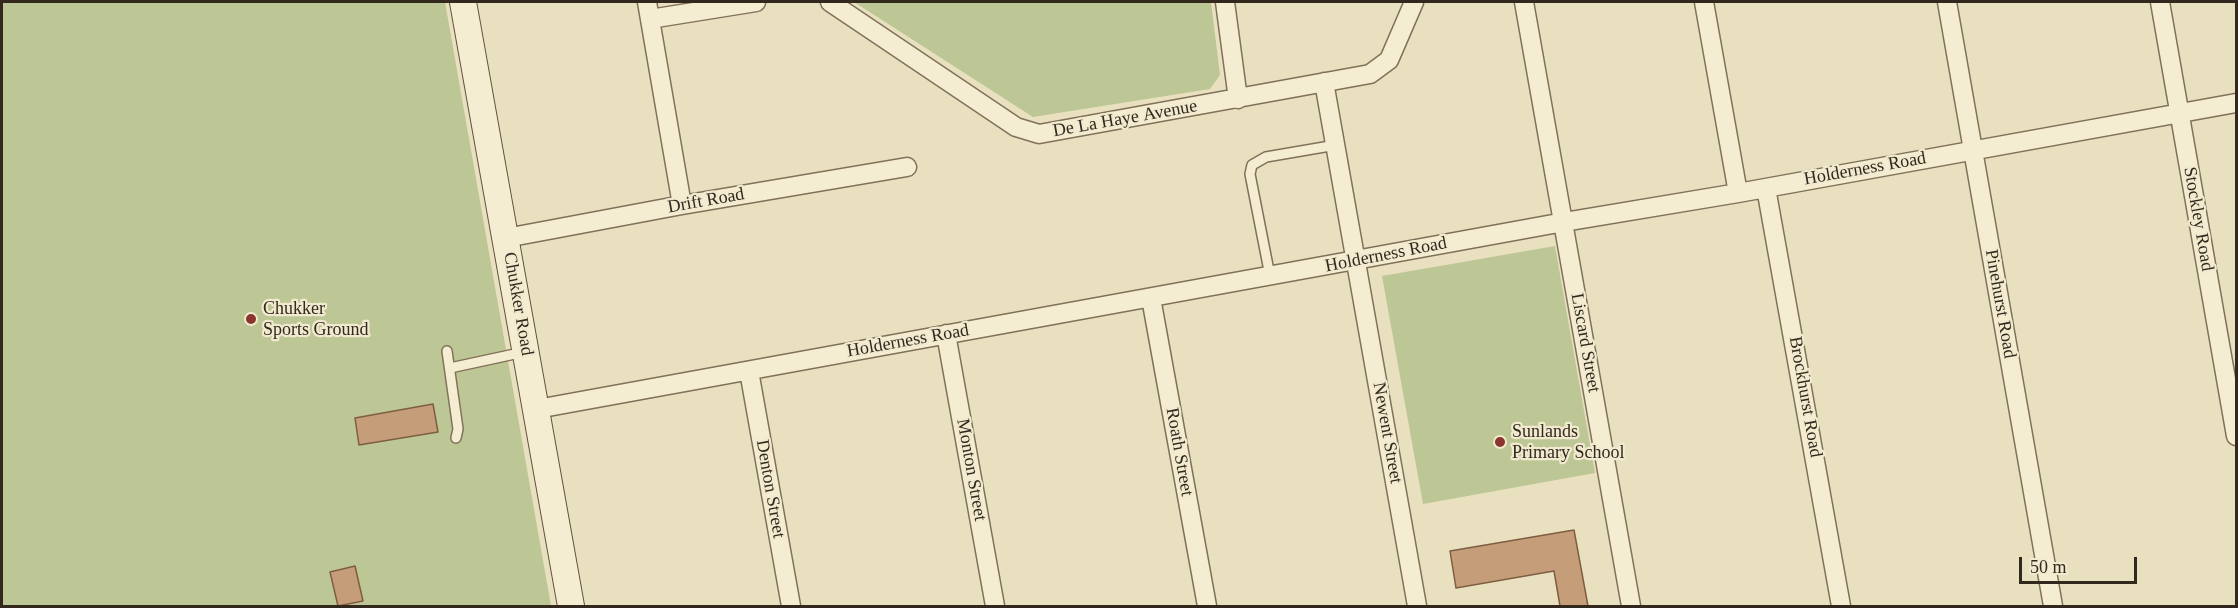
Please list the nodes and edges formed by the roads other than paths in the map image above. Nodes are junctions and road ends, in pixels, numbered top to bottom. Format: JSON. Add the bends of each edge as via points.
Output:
{"nodes":[{"id":1,"x":463,"y":2,"type":"edge"},
{"id":2,"x":756,"y":2,"type":"edge"},
{"id":3,"x":830,"y":2,"type":"edge"},
{"id":4,"x":1225,"y":2,"type":"edge"},
{"id":5,"x":1414,"y":2,"type":"edge"},
{"id":6,"x":1524,"y":2,"type":"edge"},
{"id":7,"x":1704,"y":2,"type":"edge"},
{"id":8,"x":1947,"y":2,"type":"edge"},
{"id":9,"x":2160,"y":2,"type":"edge"},
{"id":10,"x":649,"y":10,"type":"edge"},
{"id":11,"x":1324,"y":82,"type":"junction"},
{"id":12,"x":1238,"y":99,"type":"junction"},
{"id":13,"x":2236,"y":103,"type":"edge"},
{"id":14,"x":2179,"y":112,"type":"junction"},
{"id":15,"x":1336,"y":145,"type":"junction"},
{"id":16,"x":1972,"y":149,"type":"junction"},
{"id":17,"x":907,"y":167,"type":"dead end"},
{"id":18,"x":1766,"y":188,"type":"junction"},
{"id":19,"x":1738,"y":193,"type":"junction"},
{"id":20,"x":682,"y":205,"type":"junction"},
{"id":21,"x":1564,"y":222,"type":"junction"},
{"id":22,"x":506,"y":238,"type":"junction"},
{"id":23,"x":1356,"y":260,"type":"junction"},
{"id":24,"x":1270,"y":277,"type":"junction"},
{"id":25,"x":1151,"y":298,"type":"junction"},
{"id":26,"x":946,"y":334,"type":"junction"},
{"id":27,"x":447,"y":351,"type":"dead end"},
{"id":28,"x":526,"y":352,"type":"junction"},
{"id":29,"x":450,"y":368,"type":"junction"},
{"id":30,"x":749,"y":371,"type":"junction"},
{"id":31,"x":537,"y":409,"type":"junction"},
{"id":32,"x":2236,"y":436,"type":"edge"},
{"id":33,"x":456,"y":438,"type":"dead end"},
{"id":34,"x":571,"y":606,"type":"edge"},
{"id":35,"x":791,"y":606,"type":"edge"},
{"id":36,"x":995,"y":606,"type":"edge"},
{"id":37,"x":1207,"y":606,"type":"edge"},
{"id":38,"x":1417,"y":606,"type":"edge"},
{"id":39,"x":1631,"y":606,"type":"edge"},
{"id":40,"x":1841,"y":606,"type":"edge"},
{"id":41,"x":2053,"y":606,"type":"edge"}],
"edges":[{"from":1,"to":22,"type":"street","name":"Chukker Road"},
{"from":2,"to":10,"type":"street"},
{"from":3,"to":12,"type":"street","name":"De La Haye Avenue","via":[[1016,128],[1032,134]]},
{"from":4,"to":12,"type":"street"},
{"from":5,"to":11,"type":"street","name":"De La Haye Avenue","via":[[1389,60],[1370,74]]},
{"from":6,"to":21,"type":"street","name":"Liscard Street"},
{"from":7,"to":19,"type":"street"},
{"from":8,"to":16,"type":"street","name":"Pinehurst Road"},
{"from":9,"to":14,"type":"street","name":"Stockley Road"},
{"from":10,"to":20,"type":"street"},
{"from":11,"to":12,"type":"street","name":"De La Haye Avenue"},
{"from":11,"to":15,"type":"street","name":"Newent Street"},
{"from":13,"to":14,"type":"street","name":"Holderness Road"},
{"from":14,"to":16,"type":"street","name":"Holderness Road"},
{"from":14,"to":32,"type":"street","name":"Stockley Road"},
{"from":15,"to":23,"type":"street","name":"Newent Street"},
{"from":15,"to":24,"type":"lane","via":[[1266,157],[1252,165],[1250,174]]},
{"from":16,"to":18,"type":"street","name":"Holderness Road"},
{"from":16,"to":41,"type":"street","name":"Pinehurst Road"},
{"from":17,"to":20,"type":"street","name":"Drift Road"},
{"from":18,"to":19,"type":"street","name":"Holderness Road"},
{"from":18,"to":40,"type":"street","name":"Brockhurst Road"},
{"from":19,"to":21,"type":"street","name":"Holderness Road"},
{"from":20,"to":22,"type":"street","name":"Drift Road"},
{"from":21,"to":23,"type":"street","name":"Holderness Road"},
{"from":21,"to":39,"type":"street","name":"Liscard Street"},
{"from":22,"to":28,"type":"street","name":"Chukker Road"},
{"from":23,"to":24,"type":"street","name":"Holderness Road"},
{"from":23,"to":38,"type":"street","name":"Newent Street"},
{"from":24,"to":25,"type":"street","name":"Holderness Road"},
{"from":25,"to":26,"type":"street","name":"Holderness Road"},
{"from":25,"to":37,"type":"street","name":"Roath Street"},
{"from":26,"to":30,"type":"street","name":"Holderness Road"},
{"from":26,"to":36,"type":"street","name":"Monton Street"},
{"from":27,"to":29,"type":"lane"},
{"from":28,"to":29,"type":"lane"},
{"from":28,"to":31,"type":"street","name":"Chukker Road"},
{"from":29,"to":33,"type":"lane"},
{"from":30,"to":31,"type":"street","name":"Holderness Road"},
{"from":30,"to":35,"type":"street","name":"Denton Street"},
{"from":31,"to":34,"type":"street","name":"Chukker Road"}]}
